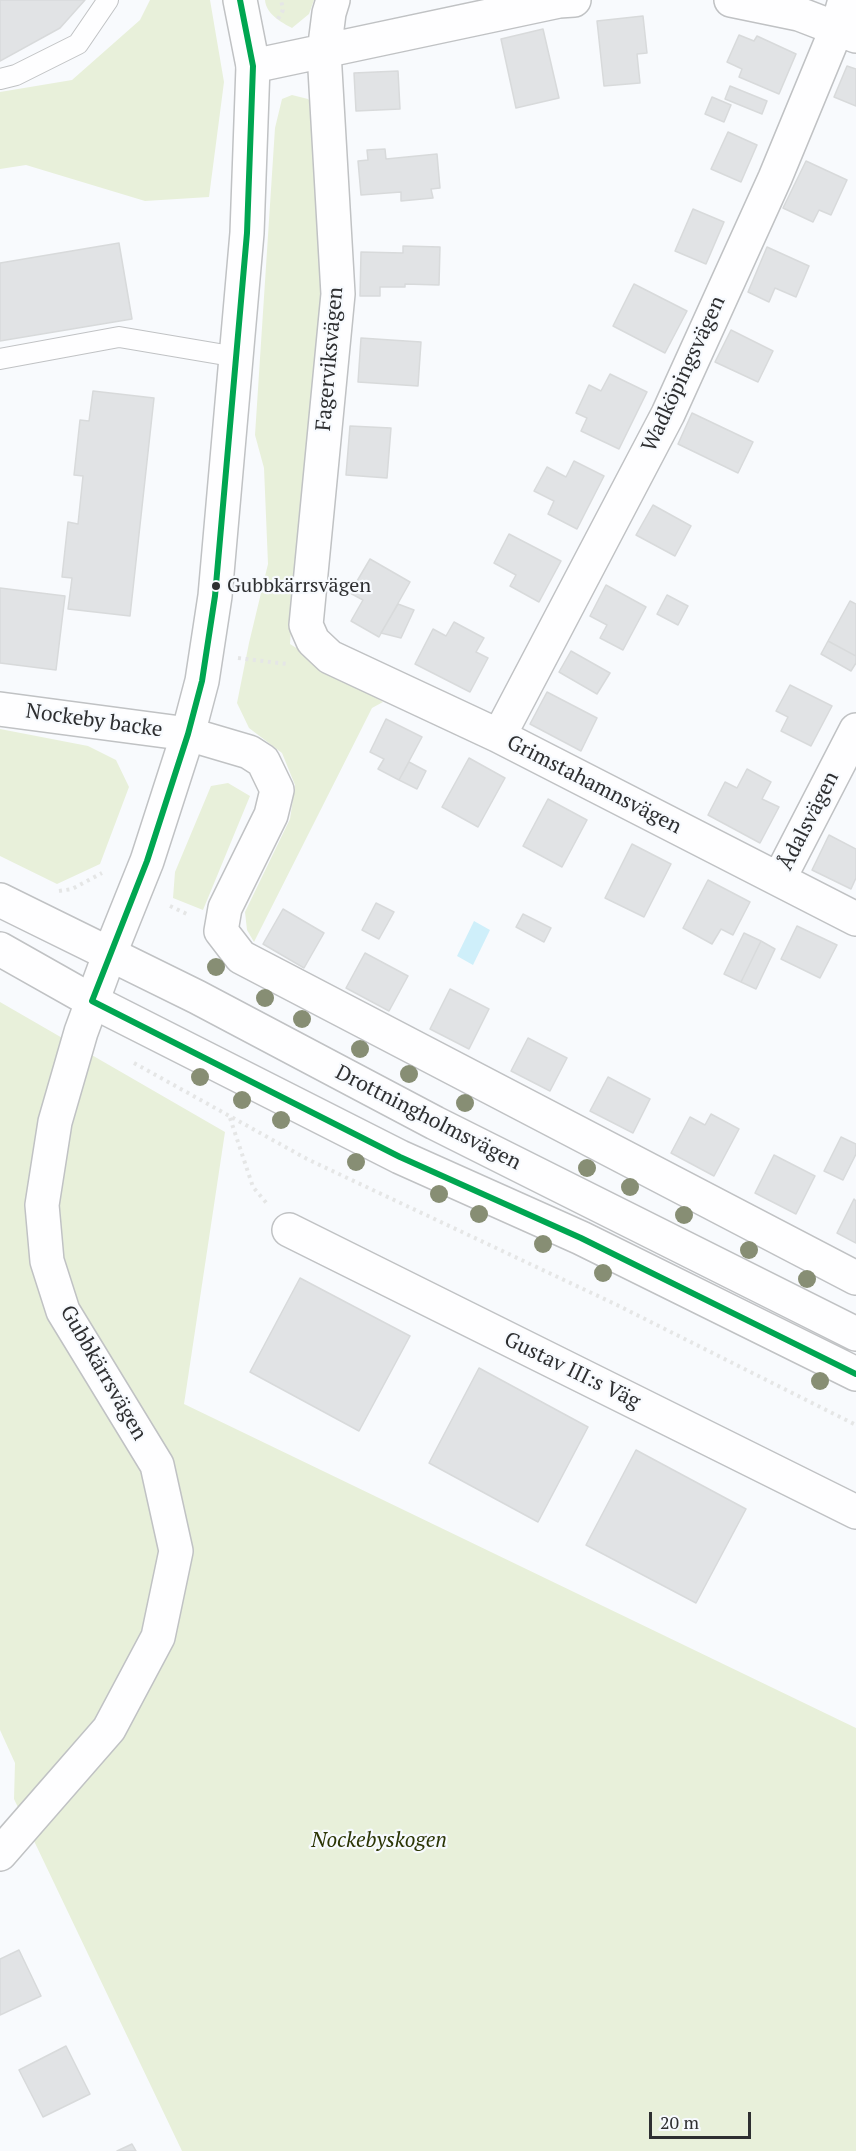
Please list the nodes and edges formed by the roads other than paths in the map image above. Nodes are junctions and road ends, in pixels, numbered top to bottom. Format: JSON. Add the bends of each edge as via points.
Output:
{"nodes":[{"id":1,"x":108,"y":0,"type":"edge"},
{"id":2,"x":240,"y":0,"type":"edge"},
{"id":3,"x":333,"y":0,"type":"edge"},
{"id":4,"x":574,"y":0,"type":"edge"},
{"id":5,"x":731,"y":0,"type":"edge"},
{"id":6,"x":846,"y":21,"type":"edge"},
{"id":7,"x":324,"y":52,"type":"junction"},
{"id":8,"x":254,"y":66,"type":"junction"},
{"id":9,"x":0,"y":79,"type":"edge"},
{"id":10,"x":237,"y":357,"type":"junction"},
{"id":11,"x":0,"y":359,"type":"edge"},
{"id":12,"x":330,"y":657,"type":"joint"},
{"id":13,"x":0,"y":709,"type":"edge"},
{"id":14,"x":856,"y":730,"type":"edge"},
{"id":15,"x":188,"y":734,"type":"junction"},
{"id":16,"x":498,"y":736,"type":"junction"},
{"id":17,"x":779,"y":879,"type":"junction"},
{"id":18,"x":0,"y":900,"type":"edge"},
{"id":19,"x":856,"y":918,"type":"edge"},
{"id":20,"x":0,"y":949,"type":"edge"},
{"id":21,"x":110,"y":953,"type":"junction"},
{"id":22,"x":92,"y":1001,"type":"junction"},
{"id":23,"x":289,"y":1230,"type":"road end"},
{"id":24,"x":856,"y":1278,"type":"edge"},
{"id":25,"x":856,"y":1334,"type":"edge"},
{"id":26,"x":856,"y":1374,"type":"edge"},
{"id":27,"x":856,"y":1512,"type":"edge"},
{"id":28,"x":0,"y":1854,"type":"edge"}],
"edges":[{"from":1,"to":9,"type":"lane","via":[[78,44]]},
{"from":2,"to":8,"type":"street","name":"Gubbkärrsvägen"},
{"from":3,"to":7,"type":"street","name":"Fagerviksvägen"},
{"from":4,"to":7,"type":"street"},
{"from":5,"to":6,"type":"street"},
{"from":6,"to":16,"type":"street","name":"Wadköpingsvägen","via":[[668,414]]},
{"from":7,"to":8,"type":"street"},
{"from":7,"to":12,"type":"street","name":"Fagerviksvägen","via":[[338,294],[306,625],[314,641]]},
{"from":8,"to":10,"type":"street","name":"Gubbkärrsvägen"},
{"from":10,"to":11,"type":"lane","via":[[119,337]]},
{"from":10,"to":15,"type":"street","name":"Gubbkärrsvägen","via":[[215,597]]},
{"from":12,"to":16,"type":"street","name":"Grimstahamnsvägen"},
{"from":13,"to":15,"type":"street","name":"Nockeby backe"},
{"from":14,"to":17,"type":"street","name":"Ådalsvägen"},
{"from":15,"to":21,"type":"street","name":"Gubbkärrsvägen","via":[[147,861]]},
{"from":15,"to":24,"type":"street","via":[[249,752],[263,761],[277,790],[271,815],[225,908],[221,931],[241,957]]},
{"from":16,"to":17,"type":"street","name":"Grimstahamnsvägen"},
{"from":17,"to":19,"type":"street","name":"Grimstahamnsvägen"},
{"from":18,"to":21,"type":"street","name":"Drottningholmsvägen"},
{"from":20,"to":22,"type":"street","name":"Drottningholmsvägen"},
{"from":21,"to":22,"type":"street","name":"Gubbkärrsvägen"},
{"from":21,"to":25,"type":"street","name":"Drottningholmsvägen","via":[[435,1123]]},
{"from":22,"to":26,"type":"street","name":"Drottningholmsvägen","via":[[400,1157],[581,1238]]},
{"from":22,"to":28,"type":"street","name":"Gubbkärrsvägen","via":[[55,1122],[42,1205],[47,1261],[63,1311],[157,1465],[176,1551],[158,1637],[109,1729]]},
{"from":23,"to":27,"type":"street","name":"Gustav III:s Väg"}]}
